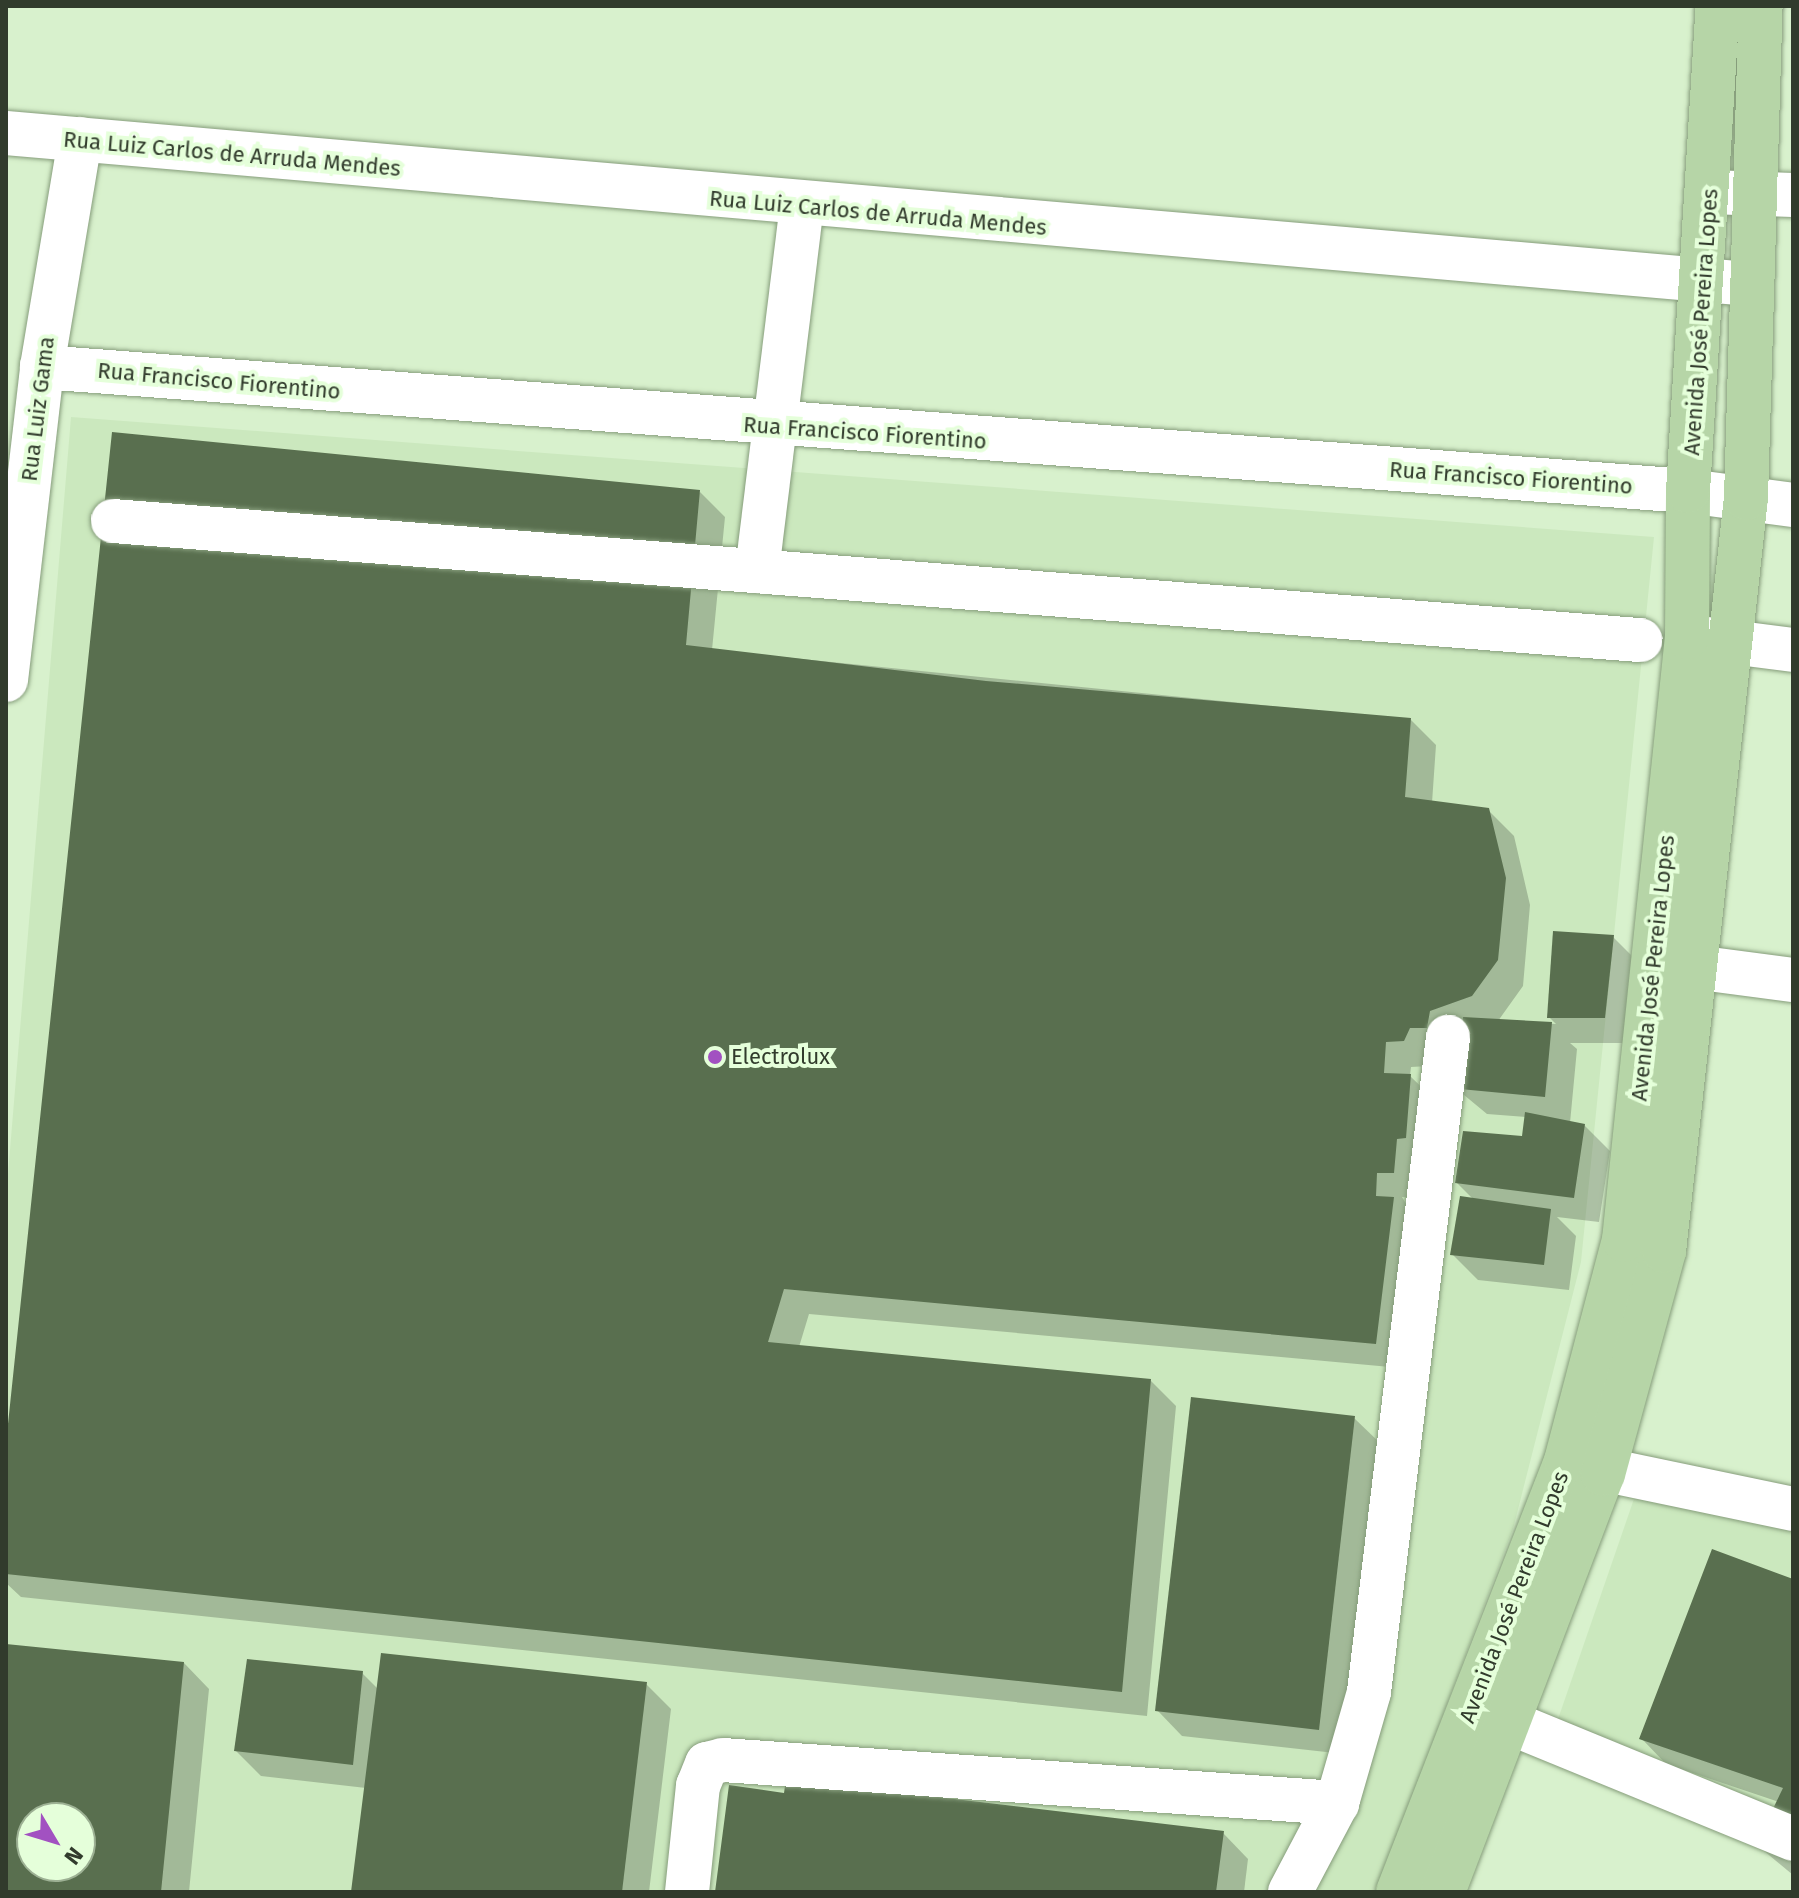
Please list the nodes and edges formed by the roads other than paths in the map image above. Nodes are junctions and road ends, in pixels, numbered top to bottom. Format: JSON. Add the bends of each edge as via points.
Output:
{"nodes":[{"id":1,"x":1718,"y":6,"type":"edge"},
{"id":2,"x":1761,"y":6,"type":"edge"},
{"id":3,"x":6,"y":133,"type":"edge"},
{"id":4,"x":80,"y":139,"type":"junction"},
{"id":5,"x":1752,"y":193,"type":"edge"},
{"id":6,"x":802,"y":207,"type":"junction"},
{"id":7,"x":1705,"y":282,"type":"junction"},
{"id":8,"x":1750,"y":284,"type":"junction"},
{"id":9,"x":42,"y":367,"type":"junction"},
{"id":10,"x":778,"y":427,"type":"junction"},
{"id":11,"x":1688,"y":491,"type":"junction"},
{"id":12,"x":1746,"y":498,"type":"junction"},
{"id":13,"x":1793,"y":505,"type":"edge"},
{"id":14,"x":113,"y":521,"type":"dead end"},
{"id":15,"x":15,"y":525,"type":"edge"},
{"id":16,"x":757,"y":571,"type":"junction"},
{"id":17,"x":1706,"y":638,"type":"junction"},
{"id":18,"x":1640,"y":640,"type":"dead end"},
{"id":19,"x":1793,"y":650,"type":"edge"},
{"id":20,"x":6,"y":680,"type":"edge"},
{"id":21,"x":1653,"y":962,"type":"junction"},
{"id":22,"x":1698,"y":968,"type":"junction"},
{"id":23,"x":1793,"y":980,"type":"edge"},
{"id":24,"x":1448,"y":1037,"type":"dead end"},
{"id":25,"x":1584,"y":1467,"type":"junction"},
{"id":26,"x":1793,"y":1509,"type":"edge"},
{"id":27,"x":1472,"y":1707,"type":"junction"},
{"id":28,"x":1513,"y":1721,"type":"junction"},
{"id":29,"x":1337,"y":1803,"type":"junction"},
{"id":30,"x":1793,"y":1839,"type":"edge"},
{"id":31,"x":687,"y":1892,"type":"edge"},
{"id":32,"x":1290,"y":1892,"type":"edge"},
{"id":33,"x":1398,"y":1892,"type":"edge"},
{"id":34,"x":1443,"y":1892,"type":"edge"}],
"edges":[{"from":1,"to":5,"type":"main road","name":"Avenida José Pereira Lopes"},
{"from":2,"to":5,"type":"main road","name":"Avenida José Pereira Lopes"},
{"from":3,"to":4,"type":"street","name":"Rua Luiz Carlos de Arruda Mendes"},
{"from":4,"to":6,"type":"street","name":"Rua Luiz Carlos de Arruda Mendes"},
{"from":4,"to":9,"type":"street","name":"Rua Luiz Gama"},
{"from":5,"to":7,"type":"main road","name":"Avenida José Pereira Lopes"},
{"from":5,"to":8,"type":"main road","name":"Avenida José Pereira Lopes"},
{"from":6,"to":7,"type":"street","name":"Rua Luiz Carlos de Arruda Mendes"},
{"from":6,"to":10,"type":"street"},
{"from":7,"to":8,"type":"street","name":"Rua Luiz Carlos de Arruda Mendes"},
{"from":7,"to":11,"type":"main road","name":"Avenida José Pereira Lopes"},
{"from":8,"to":12,"type":"main road","name":"Avenida José Pereira Lopes"},
{"from":9,"to":10,"type":"street","name":"Rua Francisco Fiorentino"},
{"from":9,"to":15,"type":"street","name":"Rua Luiz Gama"},
{"from":10,"to":11,"type":"street","name":"Rua Francisco Fiorentino"},
{"from":10,"to":16,"type":"street"},
{"from":11,"to":12,"type":"street","name":"Rua Francisco Fiorentino"},
{"from":11,"to":17,"type":"main road","name":"Avenida José Pereira Lopes"},
{"from":12,"to":13,"type":"street","name":"Rua Francisco Fiorentino"},
{"from":12,"to":17,"type":"main road","name":"Avenida José Pereira Lopes"},
{"from":14,"to":16,"type":"street"},
{"from":15,"to":20,"type":"street","name":"Rua Luiz Gama"},
{"from":16,"to":18,"type":"street"},
{"from":17,"to":19,"type":"street"},
{"from":17,"to":21,"type":"main road","name":"Avenida José Pereira Lopes"},
{"from":17,"to":22,"type":"main road","name":"Avenida José Pereira Lopes"},
{"from":21,"to":22,"type":"street"},
{"from":21,"to":25,"type":"main road","name":"Avenida José Pereira Lopes","via":[[1624,1240]]},
{"from":22,"to":23,"type":"street"},
{"from":22,"to":25,"type":"main road","name":"Avenida José Pereira Lopes","via":[[1664,1251]]},
{"from":24,"to":29,"type":"street","via":[[1369,1692]]},
{"from":25,"to":26,"type":"street"},
{"from":25,"to":27,"type":"main road","name":"Avenida José Pereira Lopes"},
{"from":25,"to":28,"type":"main road","name":"Avenida José Pereira Lopes"},
{"from":27,"to":28,"type":"street"},
{"from":27,"to":33,"type":"main road","name":"Avenida José Pereira Lopes"},
{"from":28,"to":30,"type":"street"},
{"from":28,"to":34,"type":"main road","name":"Avenida José Pereira Lopes"},
{"from":29,"to":31,"type":"street","via":[[723,1760],[707,1764],[698,1786]]},
{"from":29,"to":32,"type":"street"}]}
